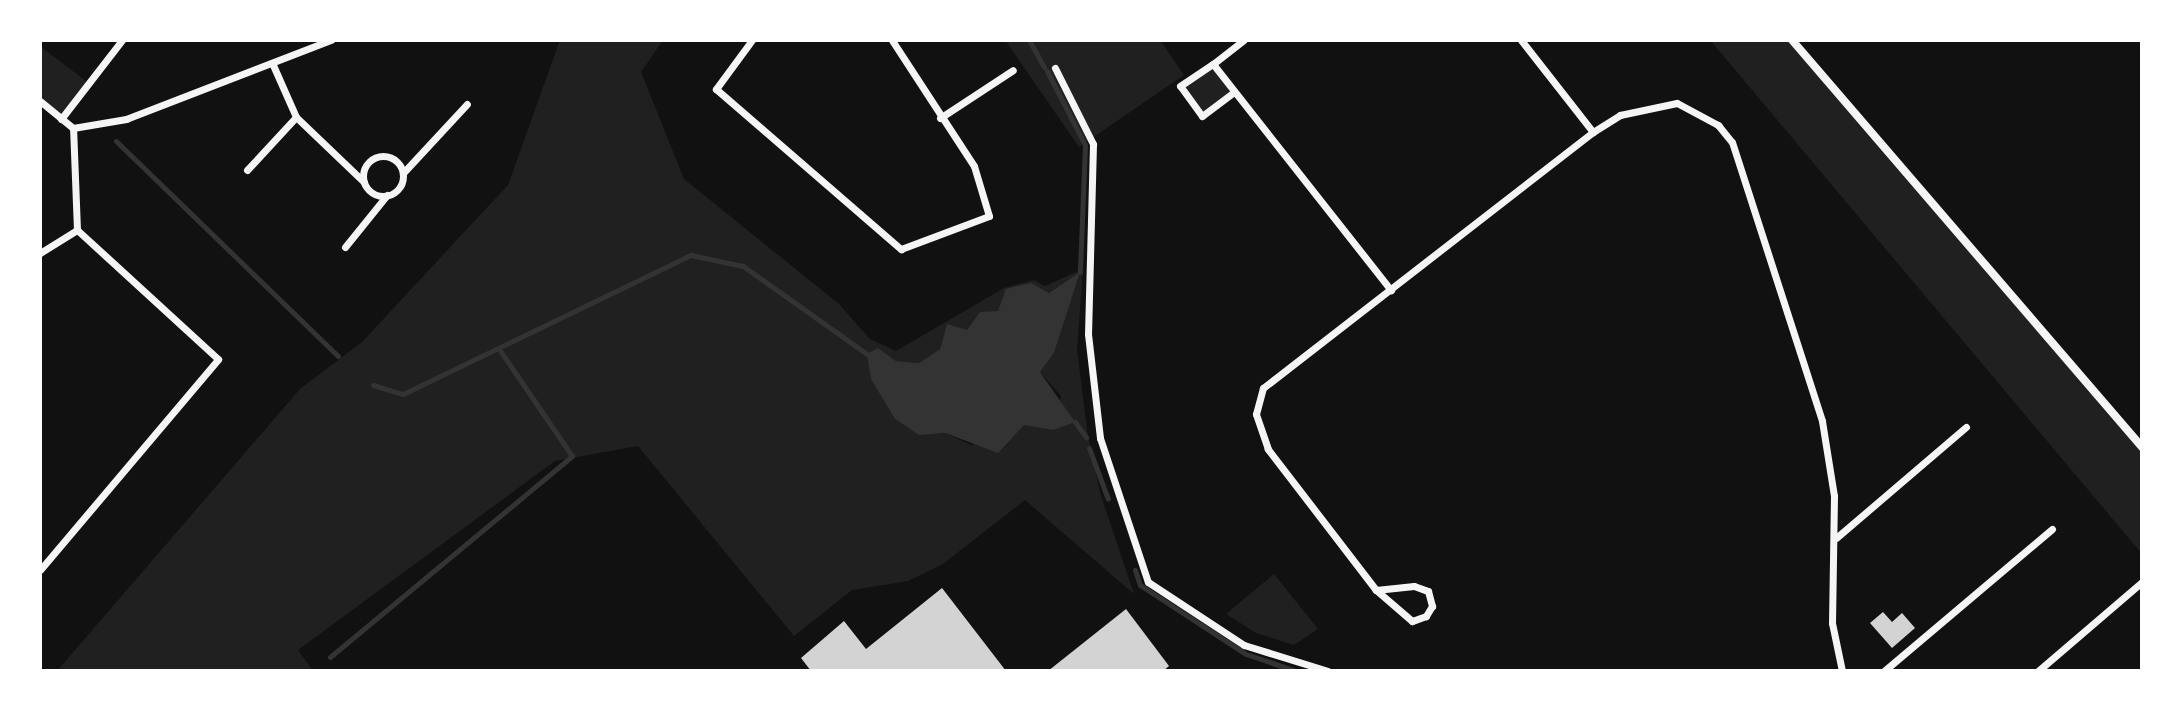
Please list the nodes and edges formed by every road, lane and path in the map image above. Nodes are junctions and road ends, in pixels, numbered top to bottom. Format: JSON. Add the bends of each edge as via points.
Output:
{"nodes":[{"id":1,"x":122,"y":40,"type":"edge"},
{"id":2,"x":331,"y":40,"type":"edge"},
{"id":3,"x":752,"y":40,"type":"edge"},
{"id":4,"x":892,"y":40,"type":"edge"},
{"id":5,"x":1244,"y":40,"type":"edge"},
{"id":6,"x":1521,"y":40,"type":"edge"},
{"id":7,"x":1792,"y":40,"type":"edge"},
{"id":8,"x":1213,"y":64,"type":"junction"},
{"id":9,"x":273,"y":65,"type":"junction"},
{"id":10,"x":1055,"y":68,"type":"dead end"},
{"id":11,"x":1013,"y":70,"type":"dead end"},
{"id":12,"x":1234,"y":92,"type":"junction"},
{"id":13,"x":40,"y":101,"type":"edge"},
{"id":14,"x":467,"y":104,"type":"dead end"},
{"id":15,"x":296,"y":117,"type":"junction"},
{"id":16,"x":940,"y":118,"type":"junction"},
{"id":17,"x":61,"y":119,"type":"junction"},
{"id":18,"x":73,"y":128,"type":"junction"},
{"id":19,"x":1593,"y":132,"type":"junction"},
{"id":20,"x":247,"y":170,"type":"dead end"},
{"id":21,"x":403,"y":173,"type":"junction"},
{"id":22,"x":364,"y":182,"type":"junction"},
{"id":23,"x":387,"y":195,"type":"junction"},
{"id":24,"x":77,"y":230,"type":"junction"},
{"id":25,"x":345,"y":247,"type":"dead end"},
{"id":26,"x":40,"y":253,"type":"edge"},
{"id":27,"x":1391,"y":290,"type":"junction"},
{"id":28,"x":1966,"y":427,"type":"dead end"},
{"id":29,"x":2142,"y":447,"type":"edge"},
{"id":30,"x":2052,"y":529,"type":"dead end"},
{"id":31,"x":1836,"y":538,"type":"junction"},
{"id":32,"x":40,"y":570,"type":"edge"},
{"id":33,"x":2142,"y":582,"type":"edge"},
{"id":34,"x":1376,"y":590,"type":"junction"},
{"id":35,"x":1328,"y":671,"type":"edge"},
{"id":36,"x":1842,"y":671,"type":"edge"},
{"id":37,"x":1884,"y":671,"type":"edge"},
{"id":38,"x":2038,"y":671,"type":"edge"}],
"edges":[{"from":1,"to":17,"type":"street"},
{"from":2,"to":9,"type":"street"},
{"from":3,"to":16,"type":"street","via":[[716,89],[901,249],[989,216],[974,166]]},
{"from":4,"to":16,"type":"street"},
{"from":5,"to":8,"type":"street"},
{"from":6,"to":19,"type":"street"},
{"from":7,"to":29,"type":"street"},
{"from":8,"to":12,"type":"street"},
{"from":8,"to":12,"type":"street","via":[[1180,86],[1202,116]]},
{"from":9,"to":15,"type":"street"},
{"from":9,"to":18,"type":"street","via":[[126,119]]},
{"from":10,"to":35,"type":"street","via":[[1093,144],[1088,334],[1100,438],[1148,582],[1244,645]]},
{"from":11,"to":16,"type":"street"},
{"from":12,"to":27,"type":"street"},
{"from":13,"to":17,"type":"street"},
{"from":14,"to":21,"type":"street"},
{"from":15,"to":20,"type":"street"},
{"from":15,"to":22,"type":"street"},
{"from":17,"to":18,"type":"street"},
{"from":18,"to":24,"type":"street"},
{"from":19,"to":27,"type":"street"},
{"from":19,"to":31,"type":"street","via":[[1620,115],[1677,103],[1718,125],[1732,142],[1822,421]]},
{"from":21,"to":22,"type":"street","via":[[397,161],[379,156],[364,169]]},
{"from":21,"to":23,"type":"street","via":[[397,190]]},
{"from":22,"to":23,"type":"street","via":[[375,194]]},
{"from":23,"to":25,"type":"street"},
{"from":24,"to":26,"type":"street"},
{"from":24,"to":32,"type":"street","via":[[218,359]]},
{"from":27,"to":34,"type":"street","via":[[1263,388],[1256,414],[1268,449]]},
{"from":28,"to":31,"type":"street"},
{"from":30,"to":37,"type":"street"},
{"from":31,"to":36,"type":"street","via":[[1832,623]]},
{"from":33,"to":38,"type":"street"},
{"from":34,"to":34,"type":"street","via":[[1414,586],[1428,591],[1432,606],[1426,616],[1412,621]]}]}
